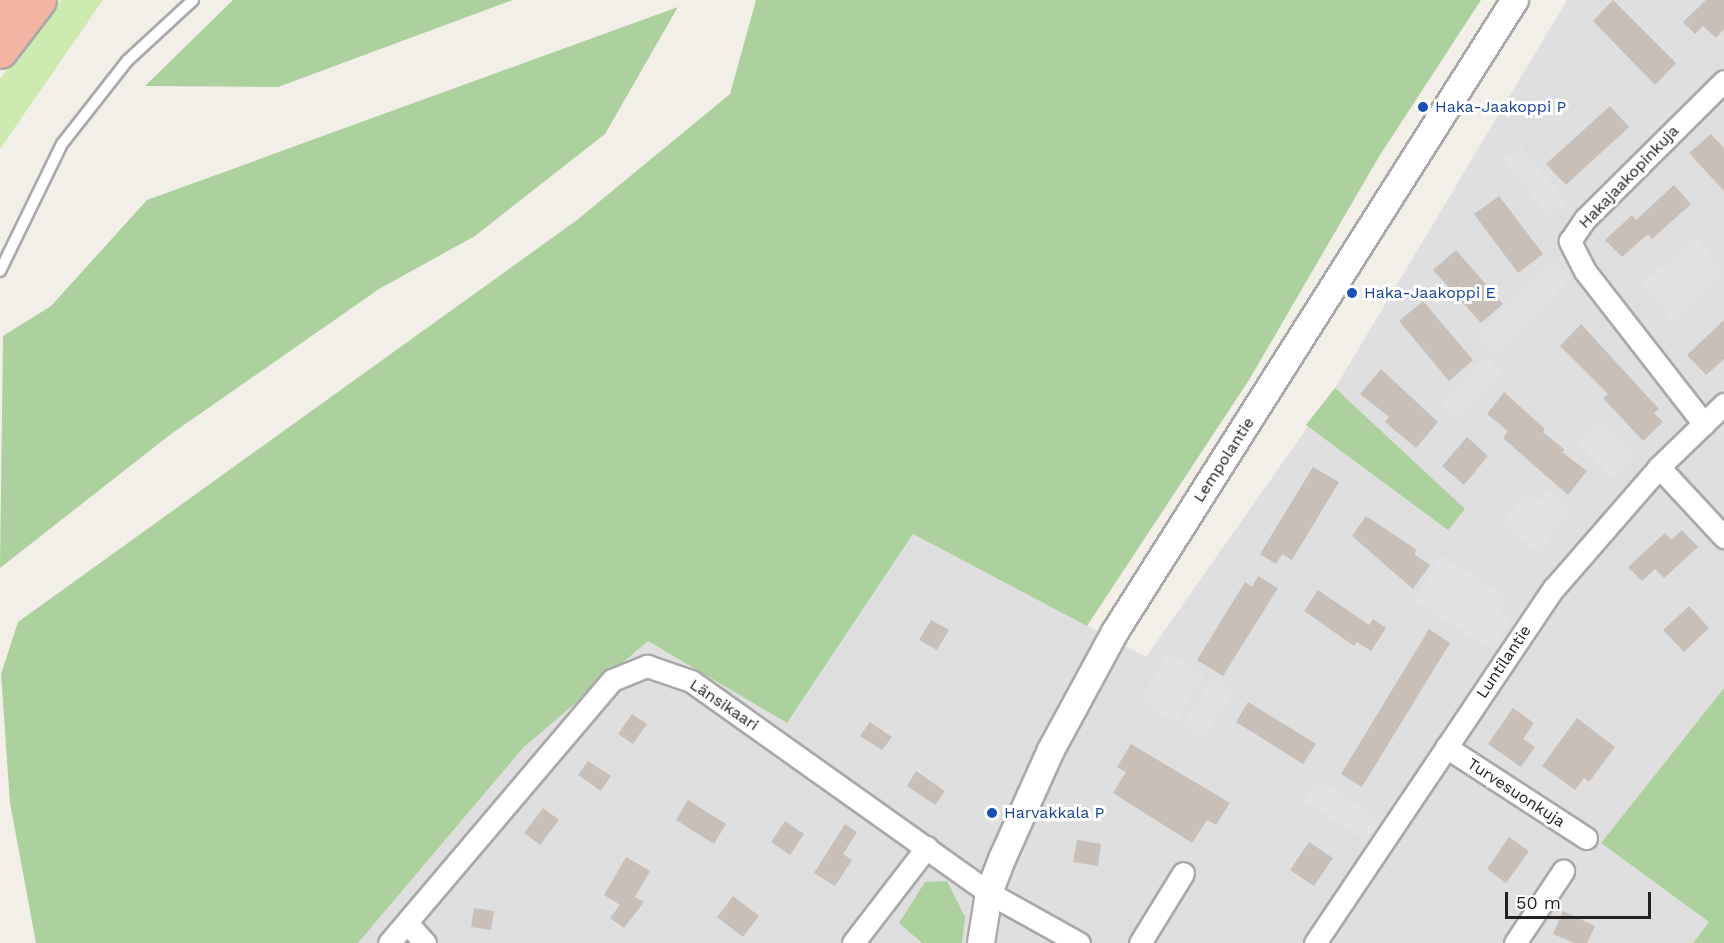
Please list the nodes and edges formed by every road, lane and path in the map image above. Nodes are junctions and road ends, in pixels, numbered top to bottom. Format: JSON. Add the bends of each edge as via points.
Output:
{"nodes":[{"id":1,"x":6,"y":0,"type":"edge"},
{"id":2,"x":39,"y":0,"type":"edge"},
{"id":3,"x":193,"y":0,"type":"edge"},
{"id":4,"x":1515,"y":0,"type":"edge"},
{"id":5,"x":0,"y":8,"type":"edge"},
{"id":6,"x":0,"y":51,"type":"edge"},
{"id":7,"x":1724,"y":81,"type":"edge"},
{"id":8,"x":0,"y":271,"type":"edge"},
{"id":9,"x":1724,"y":404,"type":"edge"},
{"id":10,"x":1704,"y":424,"type":"junction"},
{"id":11,"x":1659,"y":467,"type":"junction"},
{"id":12,"x":1724,"y":537,"type":"edge"},
{"id":13,"x":1446,"y":747,"type":"junction"},
{"id":14,"x":1586,"y":838,"type":"dead end"},
{"id":15,"x":927,"y":847,"type":"junction"},
{"id":16,"x":1563,"y":871,"type":"dead end"},
{"id":17,"x":1183,"y":873,"type":"dead end"},
{"id":18,"x":989,"y":893,"type":"junction"},
{"id":19,"x":407,"y":923,"type":"junction"},
{"id":20,"x":389,"y":943,"type":"edge"},
{"id":21,"x":425,"y":943,"type":"edge"},
{"id":22,"x":853,"y":943,"type":"edge"},
{"id":23,"x":981,"y":943,"type":"edge"},
{"id":24,"x":1079,"y":943,"type":"edge"},
{"id":25,"x":1140,"y":943,"type":"edge"},
{"id":26,"x":1315,"y":943,"type":"edge"},
{"id":27,"x":1515,"y":943,"type":"edge"}],
"edges":[{"from":1,"to":5,"type":"highway"},
{"from":2,"to":6,"type":"highway"},
{"from":3,"to":8,"type":"lane","via":[[127,61],[62,144]]},
{"from":4,"to":18,"type":"street","name":"Lempolantie","via":[[1115,632],[1051,750]]},
{"from":7,"to":10,"type":"street","name":"Hakajaakopinkuja","via":[[1585,219],[1570,241],[1585,270]]},
{"from":9,"to":10,"type":"street","name":"Luntilantie"},
{"from":10,"to":11,"type":"street","name":"Luntilantie"},
{"from":11,"to":12,"type":"street"},
{"from":11,"to":13,"type":"street","name":"Luntilantie","via":[[1554,588]]},
{"from":13,"to":14,"type":"street","name":"Turvesuonkuja"},
{"from":13,"to":26,"type":"street","name":"Luntilantie"},
{"from":15,"to":18,"type":"street","name":"Länsikaari"},
{"from":15,"to":19,"type":"street","name":"Länsikaari","via":[[691,681],[647,666],[612,680]]},
{"from":15,"to":22,"type":"street"},
{"from":16,"to":27,"type":"street"},
{"from":17,"to":25,"type":"street"},
{"from":18,"to":23,"type":"street","name":"Lempolantie"},
{"from":18,"to":24,"type":"street","name":"Länsikaari"},
{"from":19,"to":20,"type":"street","name":"Länsikaari"},
{"from":19,"to":21,"type":"street"}]}
